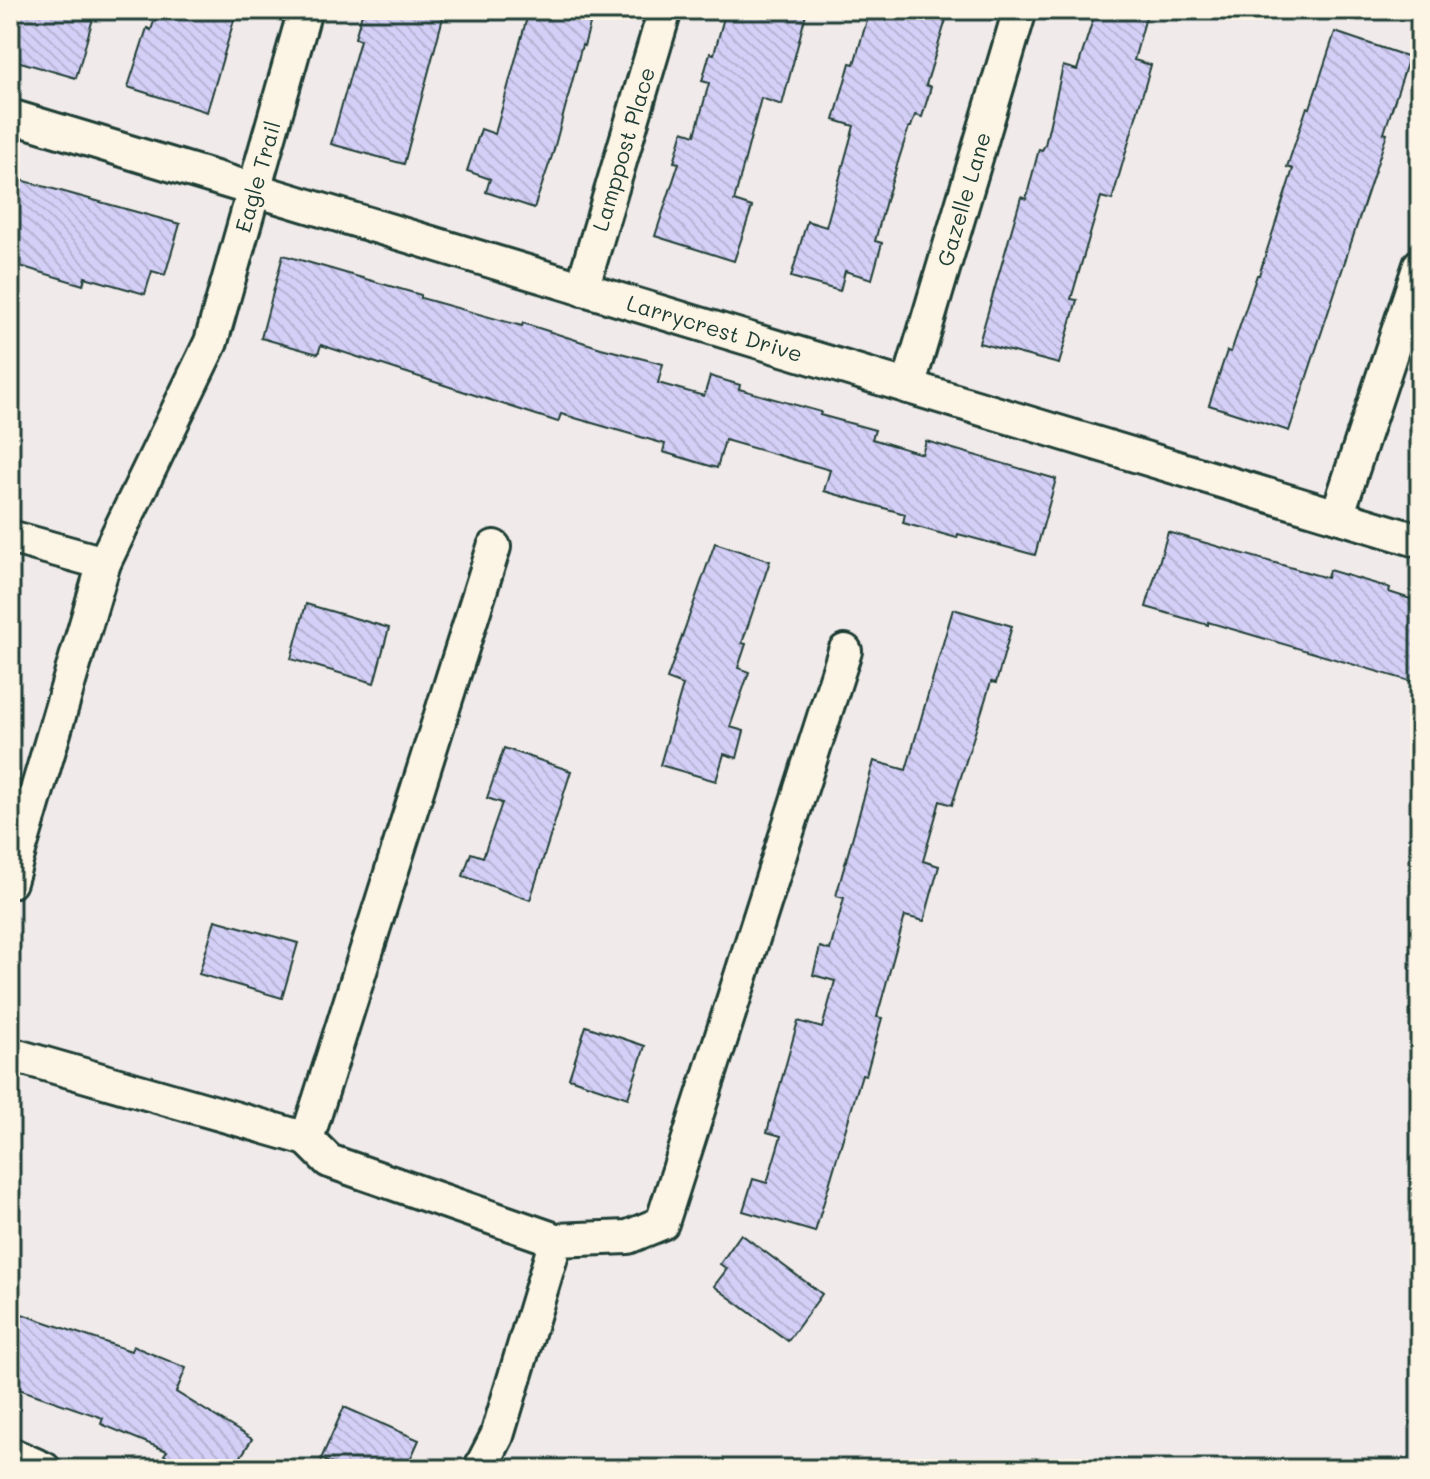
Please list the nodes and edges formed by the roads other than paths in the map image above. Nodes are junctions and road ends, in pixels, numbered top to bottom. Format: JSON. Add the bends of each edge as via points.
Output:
{"nodes":[{"id":1,"x":305,"y":10,"type":"edge"},
{"id":2,"x":665,"y":10,"type":"edge"},
{"id":3,"x":1020,"y":10,"type":"edge"},
{"id":4,"x":10,"y":116,"type":"edge"},
{"id":5,"x":253,"y":189,"type":"junction"},
{"id":6,"x":1420,"y":265,"type":"edge"},
{"id":7,"x":582,"y":289,"type":"junction"},
{"id":8,"x":908,"y":387,"type":"junction"},
{"id":9,"x":1337,"y":516,"type":"junction"},
{"id":10,"x":10,"y":537,"type":"edge"},
{"id":11,"x":1420,"y":541,"type":"edge"},
{"id":12,"x":494,"y":547,"type":"dead end"},
{"id":13,"x":104,"y":563,"type":"junction"},
{"id":14,"x":845,"y":651,"type":"dead end"},
{"id":15,"x":10,"y":882,"type":"edge"},
{"id":16,"x":10,"y":1054,"type":"edge"},
{"id":17,"x":307,"y":1139,"type":"junction"},
{"id":18,"x":556,"y":1240,"type":"junction"},
{"id":19,"x":10,"y":1454,"type":"edge"},
{"id":20,"x":44,"y":1469,"type":"edge"},
{"id":21,"x":480,"y":1469,"type":"edge"}],
"edges":[{"from":1,"to":5,"type":"street","name":"Eagle Trail"},
{"from":2,"to":7,"type":"street","name":"Lamppost Place"},
{"from":3,"to":8,"type":"street","name":"Gazelle Lane"},
{"from":4,"to":5,"type":"street","name":"Larrycrest Drive"},
{"from":5,"to":7,"type":"street","name":"Larrycrest Drive"},
{"from":5,"to":13,"type":"street","name":"Eagle Trail","via":[[211,342]]},
{"from":6,"to":9,"type":"street"},
{"from":7,"to":8,"type":"street","name":"Larrycrest Drive"},
{"from":8,"to":9,"type":"street","name":"Larrycrest Drive"},
{"from":9,"to":11,"type":"street","name":"Larrycrest Drive"},
{"from":10,"to":13,"type":"street"},
{"from":12,"to":17,"type":"street"},
{"from":13,"to":15,"type":"street","name":"Eagle Trail"},
{"from":14,"to":18,"type":"street","via":[[662,1223],[628,1237]]},
{"from":16,"to":17,"type":"street"},
{"from":17,"to":18,"type":"street","via":[[329,1161]]},
{"from":18,"to":21,"type":"street","via":[[497,1436]]},
{"from":19,"to":20,"type":"street"}]}
